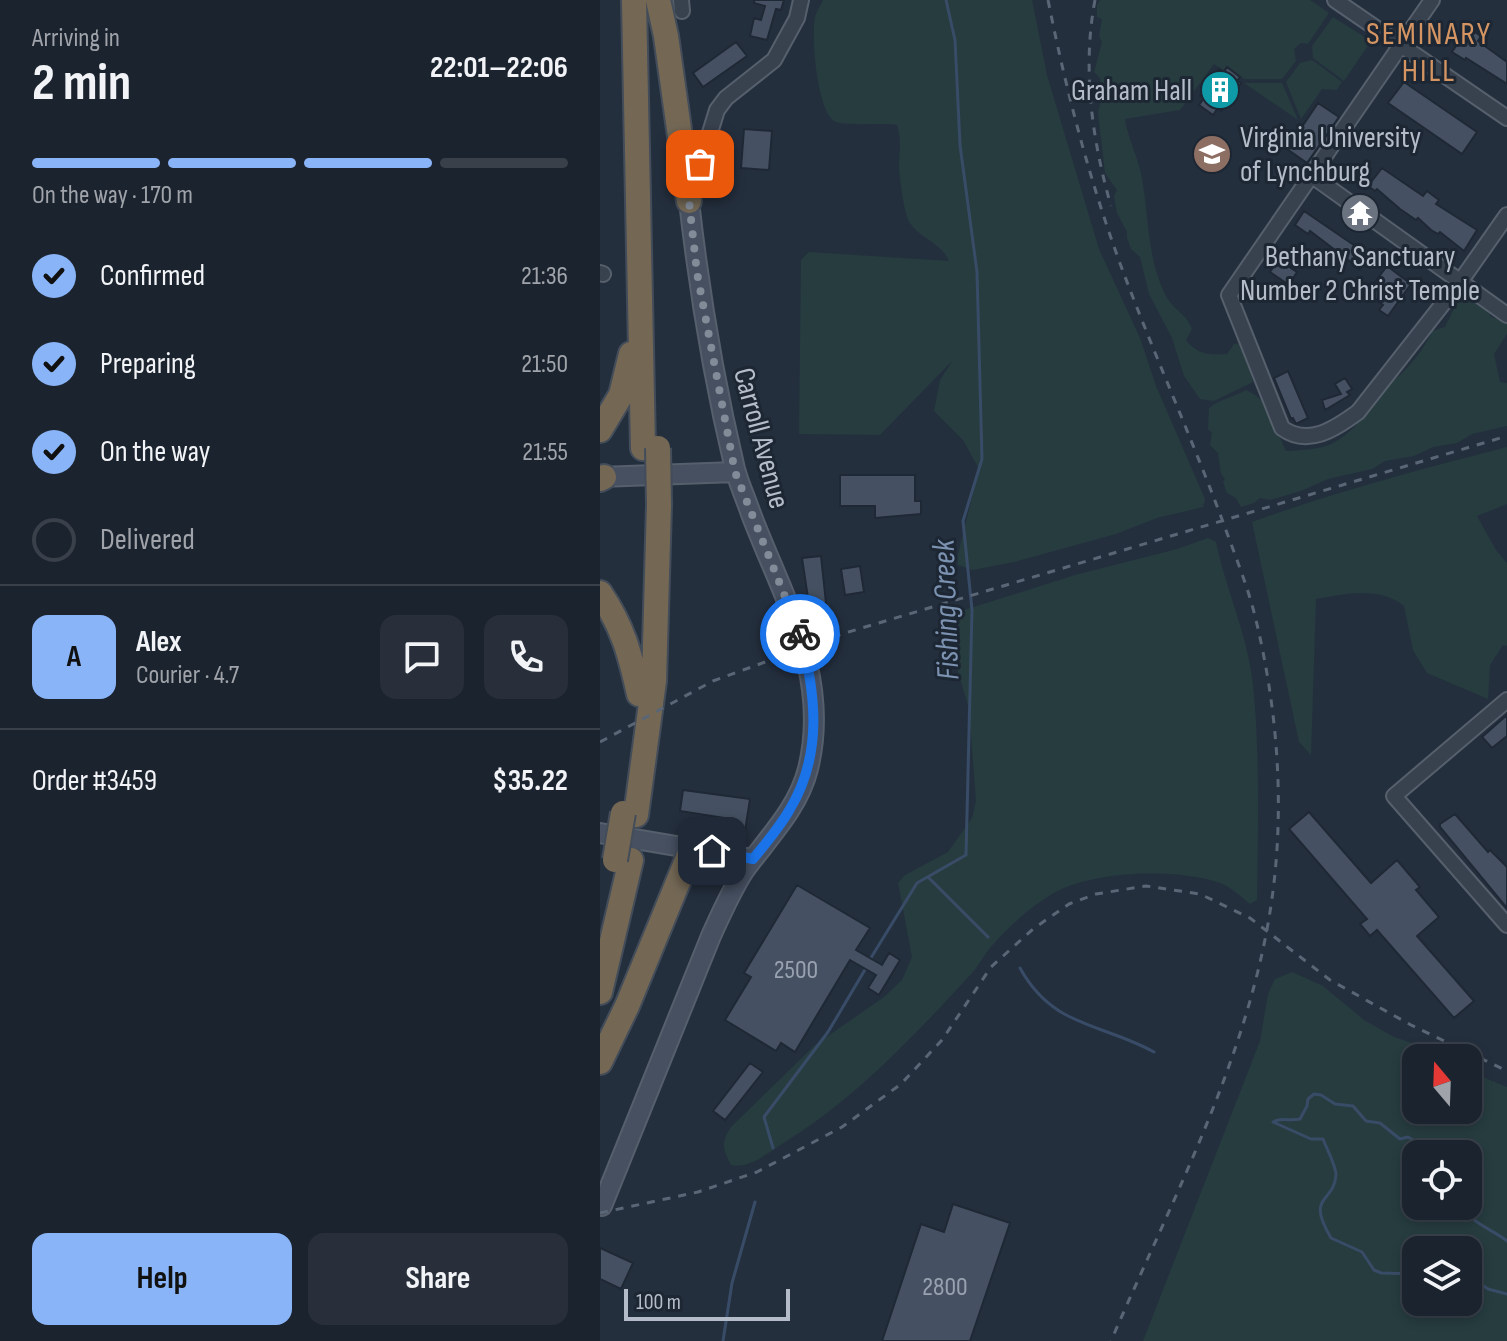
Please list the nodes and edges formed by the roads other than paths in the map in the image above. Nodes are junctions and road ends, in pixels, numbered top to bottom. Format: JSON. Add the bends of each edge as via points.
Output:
{"nodes":[{"id":1,"x":634,"y":0,"type":"edge"},
{"id":2,"x":649,"y":0,"type":"edge"},
{"id":3,"x":658,"y":0,"type":"edge"},
{"id":4,"x":801,"y":0,"type":"edge"},
{"id":5,"x":1335,"y":0,"type":"edge"},
{"id":6,"x":1432,"y":0,"type":"edge"},
{"id":7,"x":1400,"y":46,"type":"junction"},
{"id":8,"x":1507,"y":118,"type":"edge"},
{"id":9,"x":1311,"y":175,"type":"junction"},
{"id":10,"x":689,"y":201,"type":"junction"},
{"id":11,"x":1507,"y":215,"type":"edge"},
{"id":12,"x":1460,"y":282,"type":"junction"},
{"id":13,"x":639,"y":313,"type":"junction"},
{"id":14,"x":1507,"y":315,"type":"edge"},
{"id":15,"x":600,"y":430,"type":"edge"},
{"id":16,"x":650,"y":448,"type":"junction"},
{"id":17,"x":735,"y":472,"type":"junction"},
{"id":18,"x":601,"y":477,"type":"edge"},
{"id":19,"x":651,"y":505,"type":"junction"},
{"id":20,"x":600,"y":593,"type":"edge"},
{"id":21,"x":639,"y":694,"type":"junction"},
{"id":22,"x":1507,"y":700,"type":"edge"},
{"id":23,"x":630,"y":814,"type":"junction"},
{"id":24,"x":600,"y":833,"type":"edge"},
{"id":25,"x":692,"y":848,"type":"junction"},
{"id":26,"x":753,"y":859,"type":"junction"},
{"id":27,"x":623,"y":860,"type":"junction"},
{"id":28,"x":1507,"y":925,"type":"edge"},
{"id":29,"x":600,"y":930,"type":"edge"},
{"id":30,"x":600,"y":992,"type":"edge"},
{"id":31,"x":600,"y":1062,"type":"edge"},
{"id":32,"x":602,"y":1206,"type":"edge"}],
"edges":[{"from":1,"to":13,"type":"highway"},
{"from":2,"to":16,"type":"highway"},
{"from":3,"to":10,"type":"highway"},
{"from":4,"to":10,"type":"street","name":"Carroll Avenue","via":[[774,60],[717,110]]},
{"from":5,"to":7,"type":"street"},
{"from":6,"to":7,"type":"street"},
{"from":7,"to":8,"type":"street"},
{"from":7,"to":9,"type":"street"},
{"from":9,"to":12,"type":"street"},
{"from":9,"to":12,"type":"street","via":[[1229,295],[1282,428],[1299,437],[1311,436],[1358,412]]},
{"from":10,"to":17,"type":"street","name":"Carroll Avenue","via":[[697,273]]},
{"from":11,"to":12,"type":"street"},
{"from":12,"to":14,"type":"street"},
{"from":13,"to":15,"type":"highway","via":[[621,395]]},
{"from":13,"to":16,"type":"highway"},
{"from":16,"to":19,"type":"highway"},
{"from":17,"to":18,"type":"street"},
{"from":17,"to":26,"type":"street","name":"Carroll Avenue","via":[[798,627],[815,708],[808,769],[799,791]]},
{"from":19,"to":21,"type":"highway"},
{"from":19,"to":23,"type":"highway","via":[[654,681]]},
{"from":20,"to":21,"type":"highway","via":[[628,645]]},
{"from":21,"to":23,"type":"highway"},
{"from":22,"to":28,"type":"street","via":[[1394,796]]},
{"from":23,"to":27,"type":"highway"},
{"from":24,"to":25,"type":"street"},
{"from":25,"to":26,"type":"street"},
{"from":25,"to":31,"type":"highway"},
{"from":26,"to":32,"type":"street","name":"Carroll Avenue","via":[[711,936]]},
{"from":27,"to":29,"type":"highway"},
{"from":27,"to":30,"type":"highway"}]}
